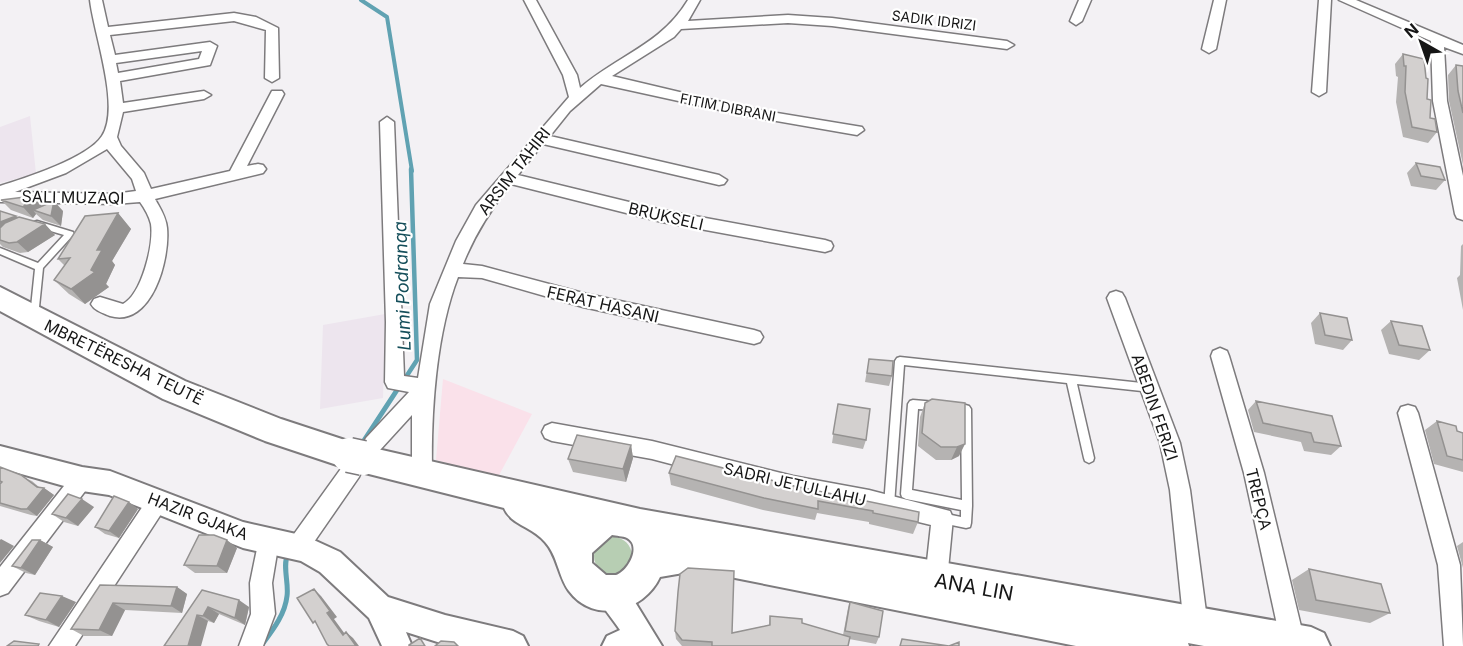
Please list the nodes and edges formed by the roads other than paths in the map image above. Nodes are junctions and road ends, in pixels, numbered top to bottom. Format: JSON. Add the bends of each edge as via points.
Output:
{"nodes":[{"id":1,"x":96,"y":0,"type":"edge"},
{"id":2,"x":530,"y":0,"type":"edge"},
{"id":3,"x":693,"y":0,"type":"edge"},
{"id":4,"x":1084,"y":0,"type":"edge"},
{"id":5,"x":1220,"y":0,"type":"edge"},
{"id":6,"x":1325,"y":0,"type":"edge"},
{"id":7,"x":1345,"y":0,"type":"edge"},
{"id":8,"x":1387,"y":0,"type":"edge"},
{"id":9,"x":1387,"y":19,"type":"junction"},
{"id":10,"x":1076,"y":21,"type":"dead end"},
{"id":11,"x":678,"y":25,"type":"junction"},
{"id":12,"x":102,"y":32,"type":"junction"},
{"id":13,"x":1437,"y":39,"type":"junction"},
{"id":14,"x":1007,"y":45,"type":"dead end"},
{"id":15,"x":1209,"y":49,"type":"dead end"},
{"id":16,"x":1463,"y":50,"type":"edge"},
{"id":17,"x":108,"y":60,"type":"junction"},
{"id":18,"x":111,"y":78,"type":"junction"},
{"id":19,"x":272,"y":78,"type":"dead end"},
{"id":20,"x":601,"y":78,"type":"junction"},
{"id":21,"x":1319,"y":92,"type":"dead end"},
{"id":22,"x":277,"y":94,"type":"dead end"},
{"id":23,"x":204,"y":95,"type":"dead end"},
{"id":24,"x":576,"y":99,"type":"junction"},
{"id":25,"x":114,"y":109,"type":"junction"},
{"id":26,"x":387,"y":122,"type":"dead end"},
{"id":27,"x":856,"y":130,"type":"dead end"},
{"id":28,"x":110,"y":138,"type":"junction"},
{"id":29,"x":540,"y":139,"type":"junction"},
{"id":30,"x":258,"y":170,"type":"dead end"},
{"id":31,"x":235,"y":175,"type":"junction"},
{"id":32,"x":510,"y":178,"type":"junction"},
{"id":33,"x":719,"y":180,"type":"dead end"},
{"id":34,"x":0,"y":191,"type":"edge"},
{"id":35,"x":145,"y":196,"type":"junction"},
{"id":36,"x":0,"y":197,"type":"edge"},
{"id":37,"x":1463,"y":214,"type":"edge"},
{"id":38,"x":28,"y":222,"type":"edge"},
{"id":39,"x":825,"y":246,"type":"dead end"},
{"id":40,"x":0,"y":252,"type":"edge"},
{"id":41,"x":39,"y":267,"type":"junction"},
{"id":42,"x":453,"y":270,"type":"junction"},
{"id":43,"x":0,"y":298,"type":"edge"},
{"id":44,"x":1116,"y":298,"type":"dead end"},
{"id":45,"x":100,"y":304,"type":"dead end"},
{"id":46,"x":34,"y":317,"type":"junction"},
{"id":47,"x":754,"y":337,"type":"dead end"},
{"id":48,"x":1220,"y":356,"type":"dead end"},
{"id":49,"x":1071,"y":380,"type":"junction"},
{"id":50,"x":411,"y":385,"type":"junction"},
{"id":51,"x":1151,"y":388,"type":"junction"},
{"id":52,"x":1408,"y":413,"type":"dead end"},
{"id":53,"x":552,"y":432,"type":"dead end"},
{"id":54,"x":0,"y":457,"type":"edge"},
{"id":55,"x":359,"y":457,"type":"junction"},
{"id":56,"x":1089,"y":458,"type":"dead end"},
{"id":57,"x":422,"y":472,"type":"junction"},
{"id":58,"x":82,"y":479,"type":"junction"},
{"id":59,"x":158,"y":501,"type":"junction"},
{"id":60,"x":889,"y":505,"type":"junction"},
{"id":61,"x":967,"y":506,"type":"junction"},
{"id":62,"x":942,"y":518,"type":"junction"},
{"id":63,"x":624,"y":522,"type":"junction"},
{"id":64,"x":288,"y":545,"type":"junction"},
{"id":65,"x":574,"y":562,"type":"junction"},
{"id":66,"x":634,"y":579,"type":"junction"},
{"id":67,"x":936,"y":580,"type":"junction"},
{"id":68,"x":0,"y":585,"type":"edge"},
{"id":69,"x":379,"y":608,"type":"junction"},
{"id":70,"x":1183,"y":636,"type":"edge"},
{"id":71,"x":635,"y":644,"type":"edge"},
{"id":72,"x":1302,"y":644,"type":"edge"},
{"id":73,"x":61,"y":646,"type":"edge"},
{"id":74,"x":251,"y":646,"type":"edge"},
{"id":75,"x":397,"y":646,"type":"edge"},
{"id":76,"x":513,"y":646,"type":"edge"},
{"id":77,"x":1456,"y":646,"type":"edge"}],
"edges":[{"from":1,"to":12,"type":"street"},
{"from":2,"to":24,"type":"street","via":[[570,75]]},
{"from":3,"to":11,"type":"street","name":"ARSIM TAHIRI"},
{"from":4,"to":10,"type":"street"},
{"from":5,"to":15,"type":"street"},
{"from":6,"to":21,"type":"street"},
{"from":7,"to":9,"type":"street"},
{"from":8,"to":9,"type":"street"},
{"from":9,"to":13,"type":"street"},
{"from":11,"to":14,"type":"street","name":"SADIK IDRIZI","via":[[788,19]]},
{"from":11,"to":20,"type":"street","name":"ARSIM TAHIRI","via":[[649,49]]},
{"from":12,"to":17,"type":"street"},
{"from":12,"to":19,"type":"street","via":[[234,17],[252,20],[272,28]]},
{"from":13,"to":16,"type":"street"},
{"from":13,"to":37,"type":"street","via":[[1440,101]]},
{"from":17,"to":18,"type":"street"},
{"from":17,"to":18,"type":"street","via":[[210,46],[205,62]]},
{"from":18,"to":25,"type":"street"},
{"from":20,"to":24,"type":"street","name":"ARSIM TAHIRI"},
{"from":20,"to":27,"type":"street","name":"FITIM DIBRANI","via":[[747,112]]},
{"from":22,"to":31,"type":"street"},
{"from":23,"to":25,"type":"street"},
{"from":24,"to":29,"type":"street","name":"ARSIM TAHIRI"},
{"from":25,"to":28,"type":"street"},
{"from":26,"to":50,"type":"street","via":[[394,311]]},
{"from":28,"to":34,"type":"street","via":[[76,162]]},
{"from":28,"to":35,"type":"street","name":"SALI MUZAQI","via":[[139,177]]},
{"from":29,"to":32,"type":"street","name":"ARSIM TAHIRI"},
{"from":29,"to":33,"type":"street"},
{"from":30,"to":31,"type":"street","name":"SALI MUZAQI"},
{"from":31,"to":35,"type":"street","name":"SALI MUZAQI"},
{"from":32,"to":39,"type":"street","name":"BRUKSELI","via":[[662,216]]},
{"from":32,"to":42,"type":"street","name":"ARSIM TAHIRI","via":[[482,209]]},
{"from":35,"to":36,"type":"street","name":"SALI MUZAQI"},
{"from":35,"to":45,"type":"street","via":[[159,223],[157,251],[145,294],[135,307],[122,311]]},
{"from":38,"to":41,"type":"lane","via":[[70,234]]},
{"from":40,"to":41,"type":"lane"},
{"from":41,"to":46,"type":"lane"},
{"from":42,"to":47,"type":"street","name":"FERAT HASANI","via":[[482,272],[583,300]]},
{"from":42,"to":50,"type":"street","name":"ARSIM TAHIRI"},
{"from":43,"to":46,"type":"main road","name":"MBRETËRESHA TEUTË"},
{"from":44,"to":51,"type":"street","name":"ABEDIN FERIZI"},
{"from":46,"to":55,"type":"main road","name":"MBRETËRESHA TEUTË","via":[[174,390],[276,431]]},
{"from":48,"to":72,"type":"street","name":"TREPÇA"},
{"from":49,"to":51,"type":"lane"},
{"from":49,"to":56,"type":"lane"},
{"from":49,"to":60,"type":"lane","via":[[900,361]]},
{"from":50,"to":55,"type":"street"},
{"from":50,"to":57,"type":"street","name":"ARSIM TAHIRI","via":[[421,422]]},
{"from":51,"to":70,"type":"street","name":"ABEDIN FERIZI","via":[[1170,443],[1180,490]]},
{"from":52,"to":77,"type":"street","via":[[1449,565]]},
{"from":53,"to":60,"type":"street","name":"SADRI JETULLAHU","via":[[652,450],[793,486]]},
{"from":54,"to":58,"type":"street","name":"HAZIR GJAKA"},
{"from":55,"to":57,"type":"main road","name":"MBRETËRESHA TEUTË"},
{"from":55,"to":64,"type":"street"},
{"from":57,"to":63,"type":"main road","name":"MBRETËRESHA TEUTË"},
{"from":57,"to":65,"type":"main road","name":"MBRETËRESHA TEUTË","via":[[541,514],[568,542]]},
{"from":58,"to":59,"type":"street","name":"HAZIR GJAKA","via":[[110,483]]},
{"from":58,"to":68,"type":"street"},
{"from":59,"to":64,"type":"street","name":"HAZIR GJAKA","via":[[214,525]]},
{"from":59,"to":73,"type":"street"},
{"from":60,"to":62,"type":"street","name":"SADRI JETULLAHU"},
{"from":61,"to":61,"type":"lane","via":[[906,494],[913,404],[966,409]]},
{"from":61,"to":62,"type":"lane","via":[[966,523]]},
{"from":62,"to":67,"type":"street"},
{"from":63,"to":65,"type":"main road","via":[[594,525],[581,537]]},
{"from":63,"to":66,"type":"main road","via":[[650,542]]},
{"from":63,"to":67,"type":"main road","name":"ANA LIN"},
{"from":64,"to":69,"type":"street","name":"HAZIR GJAKA","via":[[330,562]]},
{"from":64,"to":74,"type":"street","via":[[261,583],[263,614]]},
{"from":65,"to":66,"type":"main road","via":[[585,584],[593,589]]},
{"from":66,"to":70,"type":"main road","name":"ANA LIN","via":[[670,555],[681,554]]},
{"from":66,"to":71,"type":"street"},
{"from":67,"to":70,"type":"main road","name":"ANA LIN"},
{"from":69,"to":75,"type":"street","name":"HAZIR GJAKA"},
{"from":69,"to":76,"type":"street","name":"HAZIR GJAKA","via":[[460,636]]},
{"from":70,"to":72,"type":"main road","name":"ANA LIN"}]}
